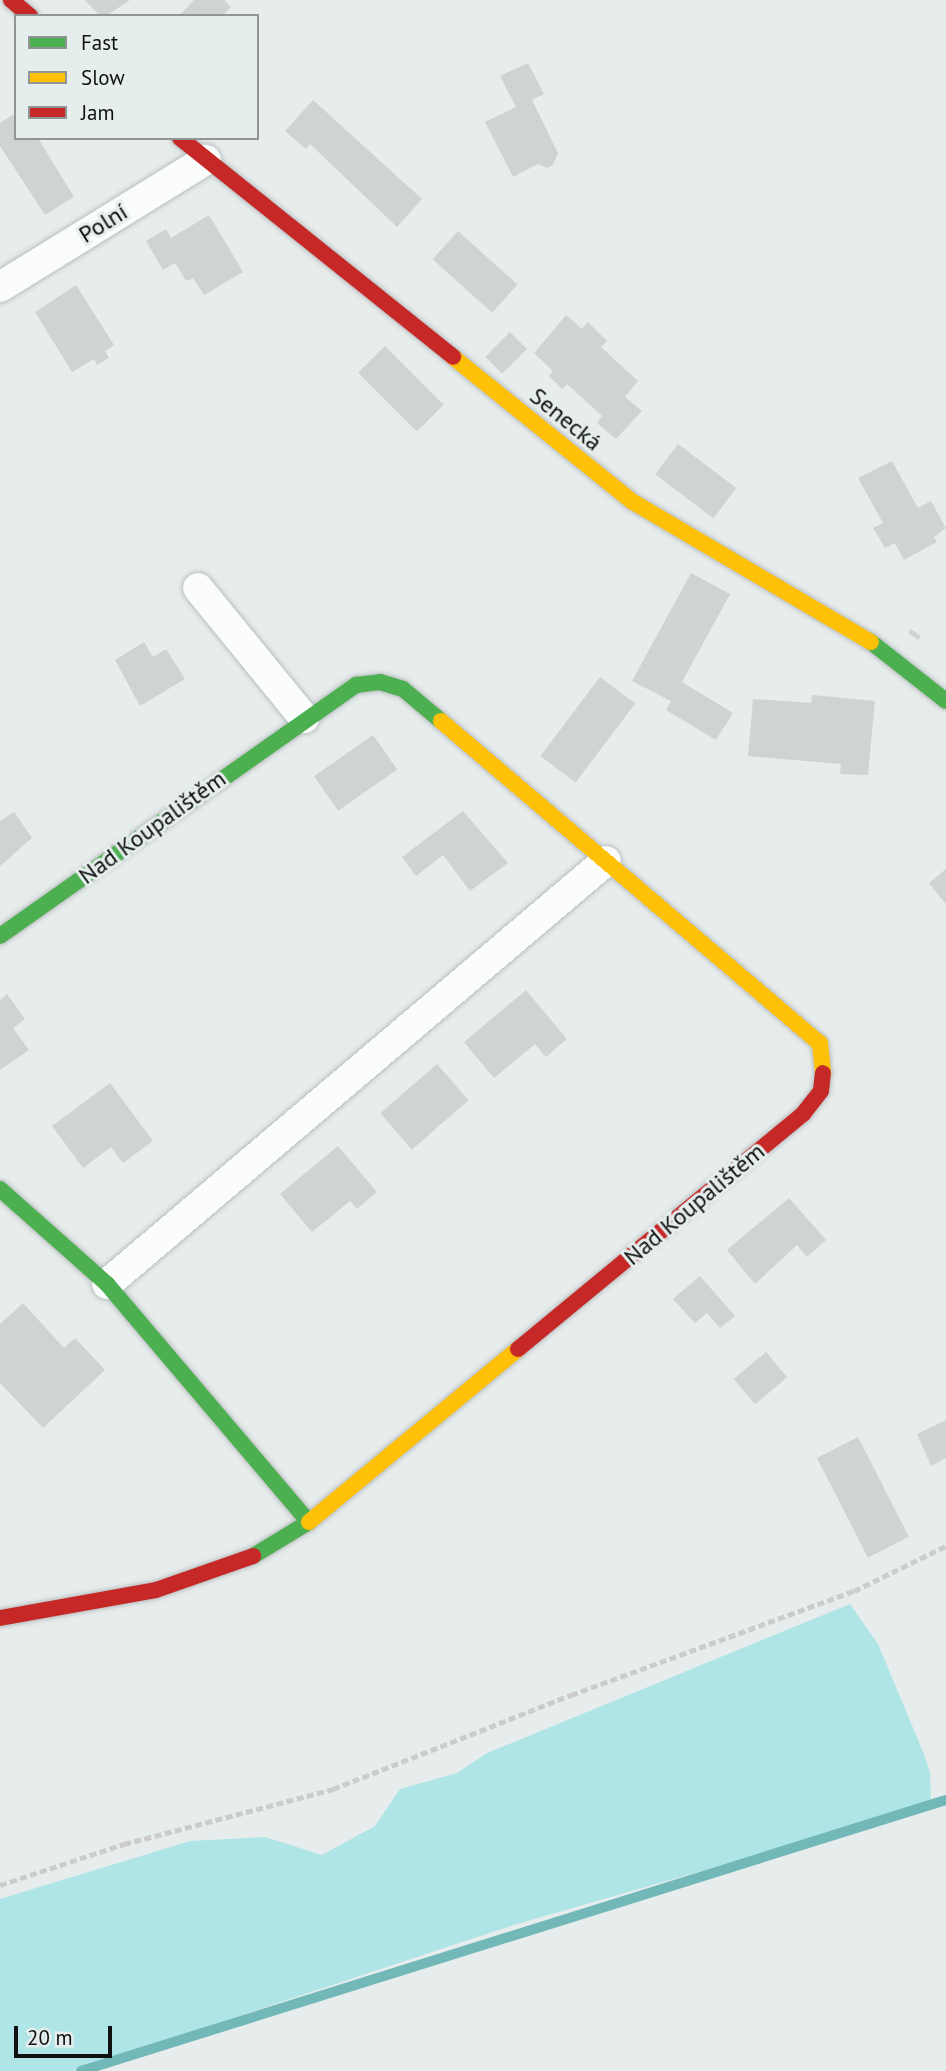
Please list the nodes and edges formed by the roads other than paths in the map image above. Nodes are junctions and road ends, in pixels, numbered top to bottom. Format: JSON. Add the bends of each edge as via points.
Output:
{"nodes":[{"id":1,"x":11,"y":0,"type":"edge"},
{"id":2,"x":28,"y":14,"type":"edge"},
{"id":3,"x":182,"y":140,"type":"edge"},
{"id":4,"x":206,"y":160,"type":"junction"},
{"id":5,"x":0,"y":287,"type":"edge"},
{"id":6,"x":198,"y":588,"type":"dead end"},
{"id":7,"x":946,"y":701,"type":"edge"},
{"id":8,"x":304,"y":718,"type":"junction"},
{"id":9,"x":606,"y":861,"type":"junction"},
{"id":10,"x":0,"y":936,"type":"edge"},
{"id":11,"x":0,"y":1189,"type":"edge"},
{"id":12,"x":107,"y":1284,"type":"junction"},
{"id":13,"x":309,"y":1522,"type":"junction"},
{"id":14,"x":0,"y":1619,"type":"edge"}],
"edges":[{"from":1,"to":2,"type":"street"},
{"from":3,"to":4,"type":"street","name":"Senecká"},
{"from":4,"to":5,"type":"street","name":"Polní"},
{"from":4,"to":7,"type":"street","name":"Senecká","via":[[633,502],[884,650]]},
{"from":6,"to":8,"type":"street"},
{"from":8,"to":9,"type":"street","name":"Nad Koupalištěm","via":[[356,685],[380,682],[403,690]]},
{"from":8,"to":10,"type":"street","name":"Nad Koupalištěm"},
{"from":9,"to":12,"type":"street"},
{"from":9,"to":13,"type":"street","name":"Nad Koupalištěm","via":[[820,1043],[821,1091],[803,1114]]},
{"from":11,"to":12,"type":"street"},
{"from":12,"to":13,"type":"street"},
{"from":13,"to":14,"type":"street","name":"Nad Koupalištěm","via":[[269,1550],[156,1590]]}]}
